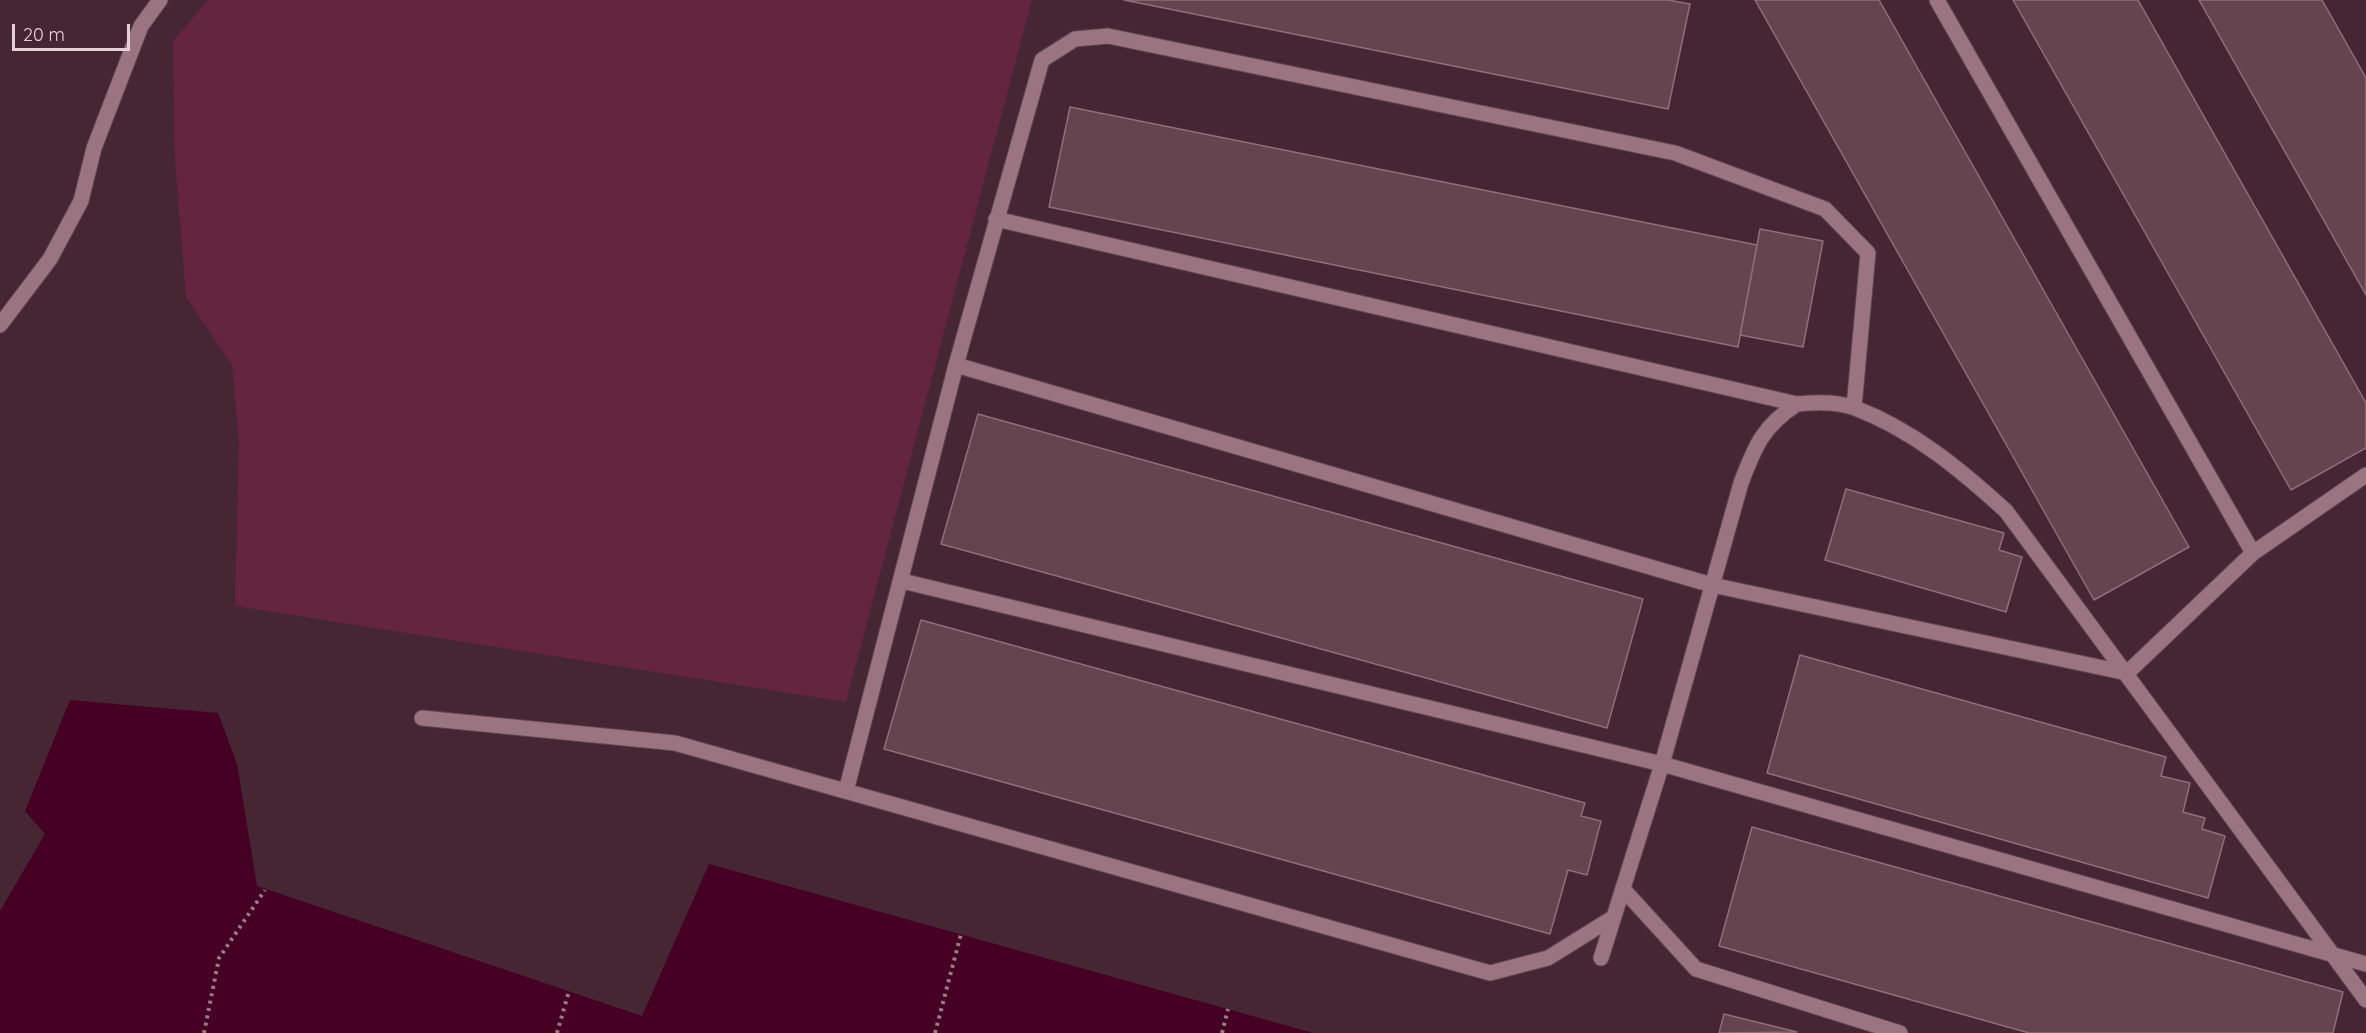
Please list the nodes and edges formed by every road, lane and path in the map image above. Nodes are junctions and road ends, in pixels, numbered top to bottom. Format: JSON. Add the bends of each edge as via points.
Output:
{"nodes":[{"id":1,"x":160,"y":0,"type":"edge"},
{"id":2,"x":1936,"y":0,"type":"edge"},
{"id":3,"x":996,"y":219,"type":"junction"},
{"id":4,"x":0,"y":325,"type":"edge"},
{"id":5,"x":956,"y":365,"type":"junction"},
{"id":6,"x":1797,"y":404,"type":"junction"},
{"id":7,"x":1854,"y":407,"type":"junction"},
{"id":8,"x":2366,"y":475,"type":"edge"},
{"id":9,"x":2253,"y":553,"type":"junction"},
{"id":10,"x":902,"y":581,"type":"junction"},
{"id":11,"x":1712,"y":585,"type":"junction"},
{"id":12,"x":2127,"y":673,"type":"junction"},
{"id":13,"x":422,"y":718,"type":"dead end"},
{"id":14,"x":1662,"y":764,"type":"junction"},
{"id":15,"x":846,"y":791,"type":"junction"},
{"id":16,"x":1623,"y":889,"type":"junction"},
{"id":17,"x":265,"y":890,"type":"dead end"},
{"id":18,"x":1614,"y":917,"type":"junction"},
{"id":19,"x":961,"y":934,"type":"dead end"},
{"id":20,"x":2335,"y":956,"type":"junction"},
{"id":21,"x":1601,"y":958,"type":"dead end"},
{"id":22,"x":2366,"y":964,"type":"edge"},
{"id":23,"x":569,"y":991,"type":"dead end"},
{"id":24,"x":2366,"y":1000,"type":"edge"},
{"id":25,"x":1228,"y":1009,"type":"dead end"},
{"id":26,"x":204,"y":1033,"type":"edge"},
{"id":27,"x":557,"y":1033,"type":"edge"},
{"id":28,"x":935,"y":1033,"type":"edge"},
{"id":29,"x":1222,"y":1033,"type":"edge"},
{"id":30,"x":1900,"y":1033,"type":"edge"}],
"edges":[{"from":1,"to":4,"type":"street","via":[[141,26],[94,148],[81,201],[50,259]]},
{"from":2,"to":9,"type":"street"},
{"from":3,"to":5,"type":"street"},
{"from":3,"to":6,"type":"street"},
{"from":3,"to":7,"type":"street","via":[[1042,60],[1075,39],[1108,36],[1675,153],[1825,209],[1868,252]]},
{"from":5,"to":10,"type":"street"},
{"from":5,"to":11,"type":"street"},
{"from":6,"to":7,"type":"street","via":[[1824,402]]},
{"from":6,"to":11,"type":"street","via":[[1775,418],[1754,449]]},
{"from":7,"to":12,"type":"street","via":[[1940,454],[2006,511]]},
{"from":8,"to":9,"type":"street"},
{"from":9,"to":12,"type":"street"},
{"from":10,"to":14,"type":"street"},
{"from":10,"to":15,"type":"street"},
{"from":11,"to":12,"type":"street"},
{"from":11,"to":14,"type":"street"},
{"from":12,"to":20,"type":"street"},
{"from":13,"to":15,"type":"street","via":[[675,744]]},
{"from":14,"to":16,"type":"street"},
{"from":14,"to":20,"type":"street"},
{"from":15,"to":18,"type":"street","via":[[1490,973],[1548,958]]},
{"from":16,"to":18,"type":"street"},
{"from":16,"to":30,"type":"street","via":[[1696,969]]},
{"from":17,"to":26,"type":"path","via":[[219,958]]},
{"from":18,"to":21,"type":"street"},
{"from":19,"to":28,"type":"path"},
{"from":20,"to":22,"type":"street"},
{"from":20,"to":24,"type":"street"},
{"from":23,"to":27,"type":"path"},
{"from":25,"to":29,"type":"path"}]}
